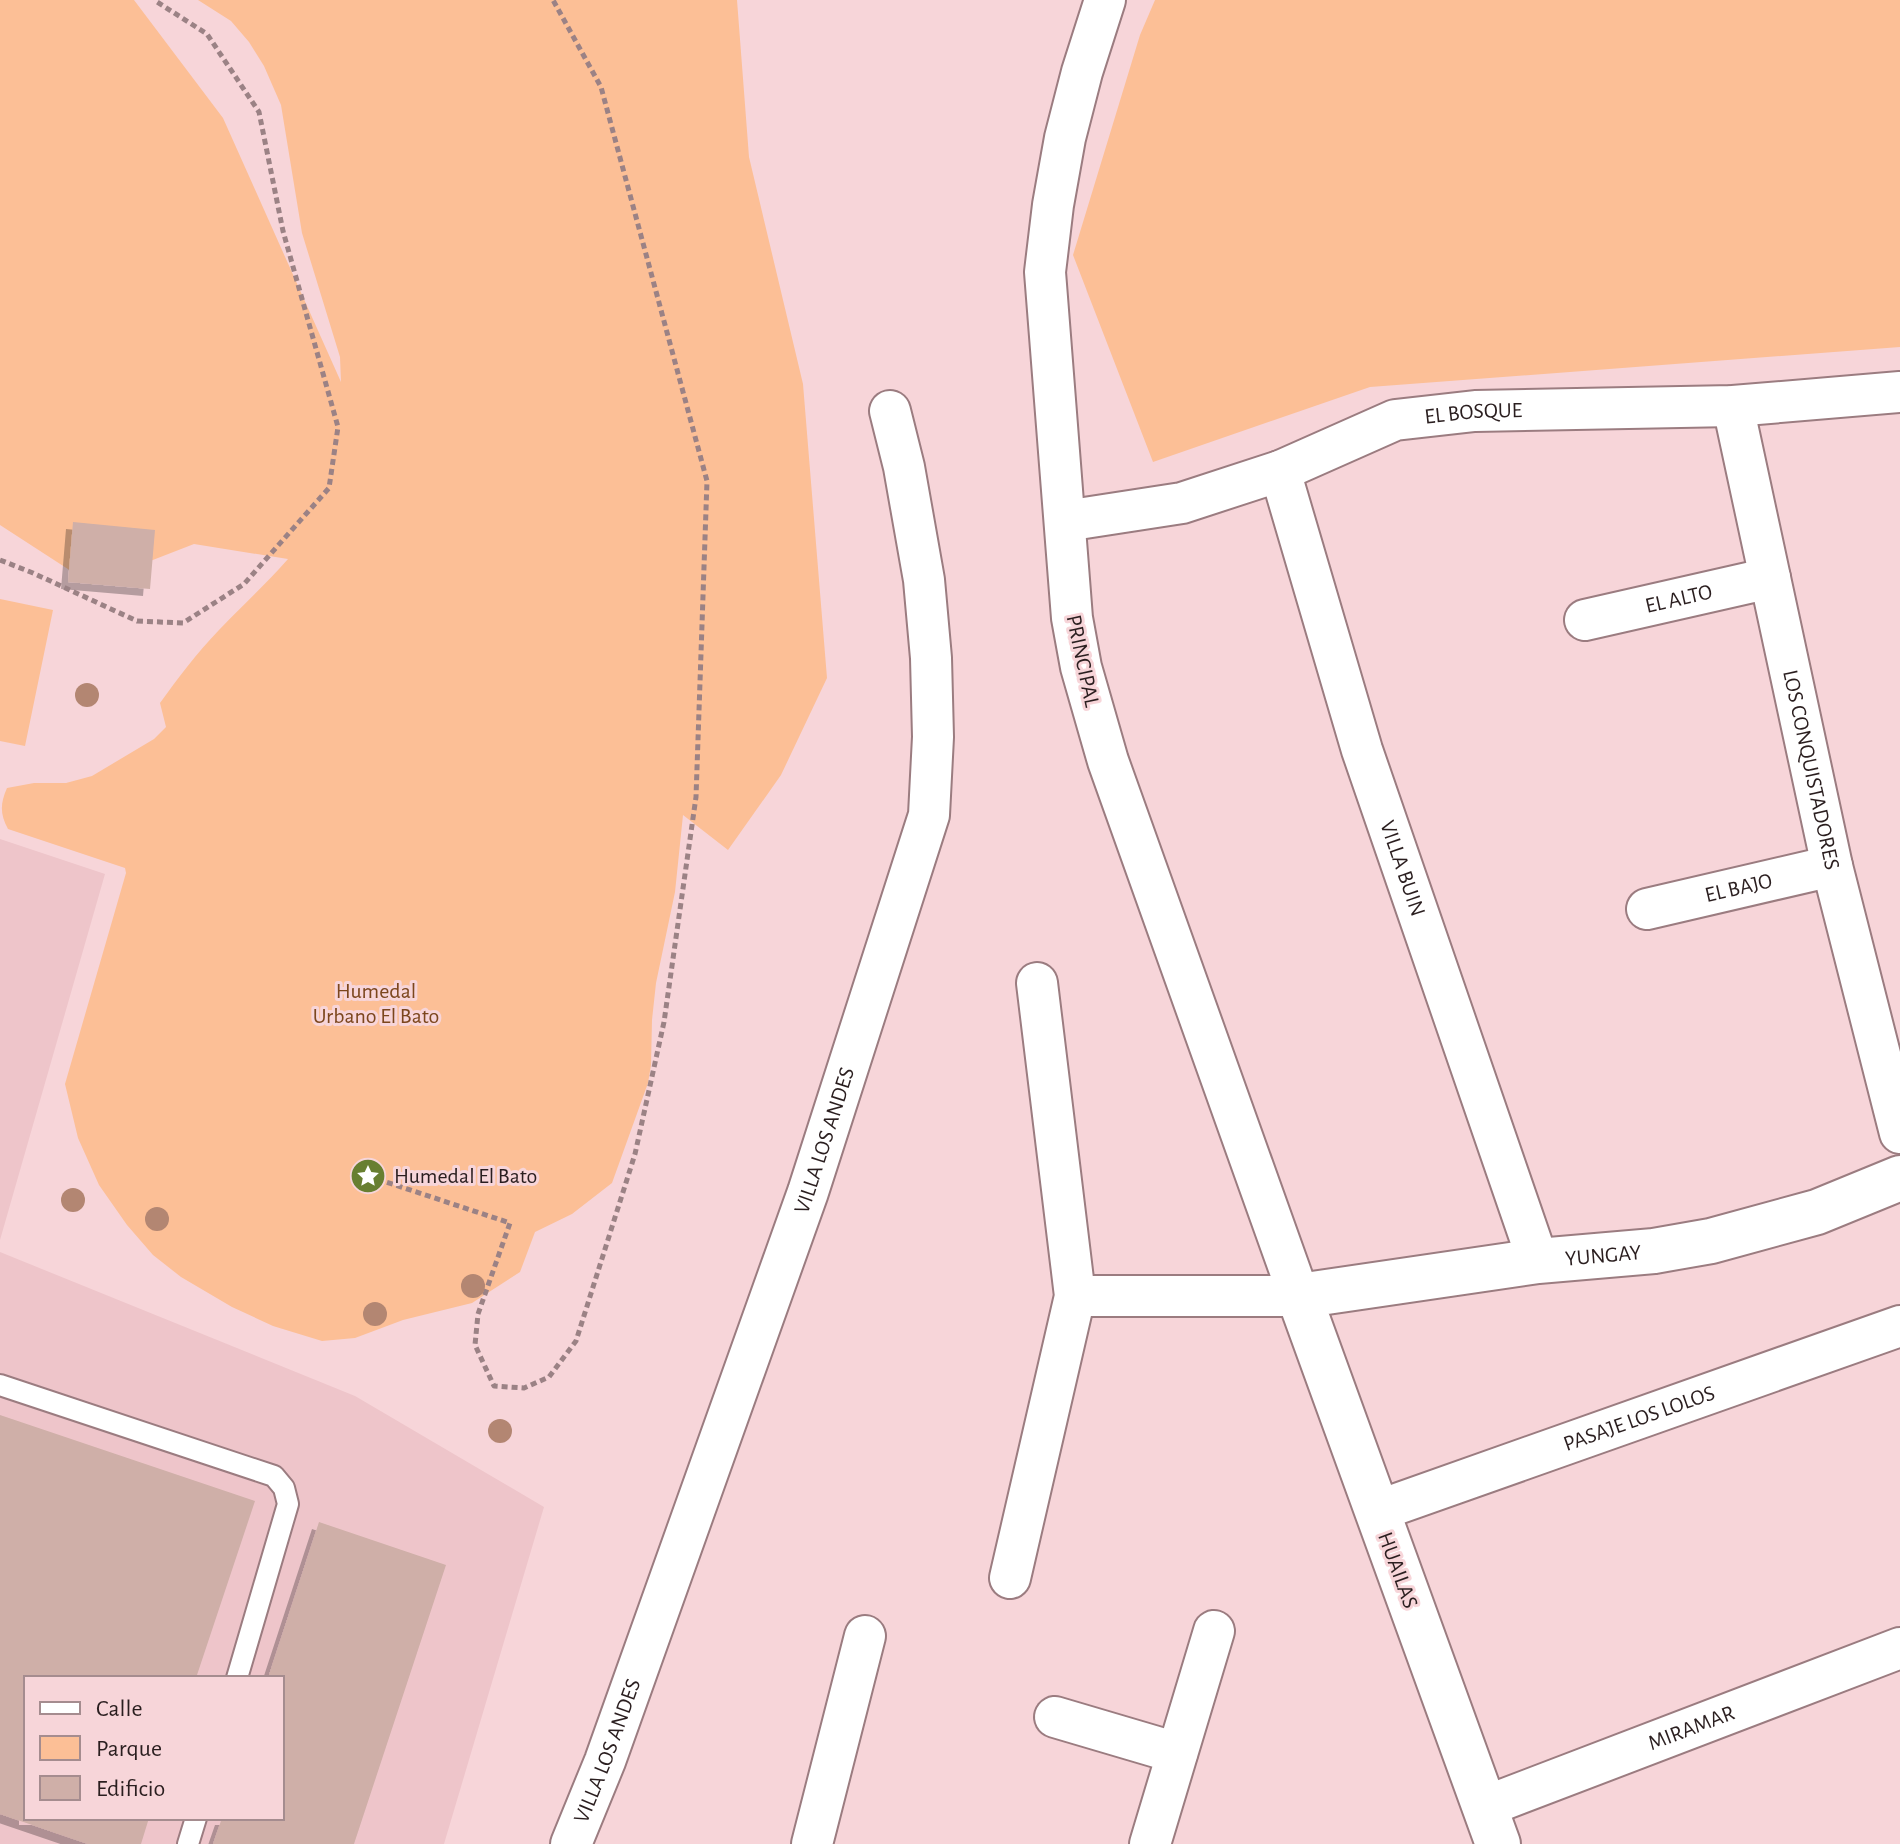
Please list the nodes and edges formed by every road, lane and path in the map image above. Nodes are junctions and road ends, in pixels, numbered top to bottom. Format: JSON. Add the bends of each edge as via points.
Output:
{"nodes":[{"id":1,"x":154,"y":0,"type":"edge"},
{"id":2,"x":553,"y":0,"type":"edge"},
{"id":3,"x":1105,"y":0,"type":"edge"},
{"id":4,"x":1900,"y":392,"type":"edge"},
{"id":5,"x":1733,"y":406,"type":"junction"},
{"id":6,"x":890,"y":411,"type":"dead end"},
{"id":7,"x":1280,"y":471,"type":"junction"},
{"id":8,"x":1065,"y":521,"type":"junction"},
{"id":9,"x":0,"y":560,"type":"edge"},
{"id":10,"x":1770,"y":578,"type":"junction"},
{"id":11,"x":1585,"y":620,"type":"dead end"},
{"id":12,"x":1832,"y":866,"type":"junction"},
{"id":13,"x":1647,"y":909,"type":"dead end"},
{"id":14,"x":1037,"y":983,"type":"dead end"},
{"id":15,"x":1900,"y":1133,"type":"edge"},
{"id":16,"x":368,"y":1176,"type":"dead end"},
{"id":17,"x":1900,"y":1178,"type":"edge"},
{"id":18,"x":1538,"y":1261,"type":"junction"},
{"id":19,"x":1075,"y":1296,"type":"junction"},
{"id":20,"x":1299,"y":1296,"type":"junction"},
{"id":21,"x":1900,"y":1326,"type":"edge"},
{"id":22,"x":0,"y":1385,"type":"edge"},
{"id":23,"x":1377,"y":1511,"type":"junction"},
{"id":24,"x":1010,"y":1578,"type":"dead end"},
{"id":25,"x":1214,"y":1631,"type":"dead end"},
{"id":26,"x":865,"y":1636,"type":"dead end"},
{"id":27,"x":1900,"y":1648,"type":"edge"},
{"id":28,"x":238,"y":1676,"type":"edge"},
{"id":29,"x":1055,"y":1717,"type":"dead end"},
{"id":30,"x":1177,"y":1753,"type":"junction"},
{"id":31,"x":195,"y":1820,"type":"edge"},
{"id":32,"x":1491,"y":1826,"type":"edge"},
{"id":33,"x":188,"y":1844,"type":"edge"},
{"id":34,"x":571,"y":1844,"type":"edge"},
{"id":35,"x":812,"y":1844,"type":"edge"},
{"id":36,"x":1150,"y":1844,"type":"edge"}],
"edges":[{"from":1,"to":9,"type":"path","via":[[207,34],[259,112],[283,231],[338,427],[329,488],[244,584],[183,623],[137,621]]},
{"from":2,"to":16,"type":"path","via":[[601,87],[707,481],[696,797],[664,1022],[638,1140],[576,1341],[549,1377],[524,1388],[494,1386],[475,1345],[478,1314],[510,1223]]},
{"from":3,"to":8,"type":"street","name":"PRINCIPAL","via":[[1065,138],[1045,272]]},
{"from":4,"to":5,"type":"street","name":"EL BOSQUE"},
{"from":5,"to":7,"type":"street","name":"EL BOSQUE","via":[[1475,411],[1395,420]]},
{"from":5,"to":10,"type":"street","name":"LOS CONQUISTADORES"},
{"from":6,"to":34,"type":"street","name":"VILLA LOS ANDES","via":[[924,580],[933,737],[929,815],[808,1192]]},
{"from":7,"to":8,"type":"street","name":"EL BOSQUE","via":[[1182,503]]},
{"from":7,"to":18,"type":"street","name":"VILLA BUIN","via":[[1362,750]]},
{"from":8,"to":20,"type":"street","name":"PRINCIPAL","via":[[1072,618],[1093,714]]},
{"from":10,"to":11,"type":"street","name":"EL ALTO"},
{"from":10,"to":12,"type":"street","name":"LOS CONQUISTADORES"},
{"from":12,"to":13,"type":"street","name":"EL BAJO"},
{"from":12,"to":15,"type":"street","name":"LOS CONQUISTADORES"},
{"from":14,"to":19,"type":"street"},
{"from":17,"to":18,"type":"street","name":"YUNGAY","via":[[1817,1212],[1711,1241]]},
{"from":18,"to":20,"type":"street","name":"YUNGAY"},
{"from":19,"to":20,"type":"street"},
{"from":19,"to":24,"type":"street"},
{"from":20,"to":23,"type":"street","name":"HUAILAS"},
{"from":21,"to":23,"type":"street","name":"PASAJE LOS LOLOS"},
{"from":22,"to":28,"type":"lane","via":[[274,1476],[284,1488],[288,1504]]},
{"from":23,"to":32,"type":"street","name":"HUAILAS"},
{"from":25,"to":30,"type":"street"},
{"from":26,"to":35,"type":"street"},
{"from":27,"to":32,"type":"street","name":"MIRAMAR"},
{"from":29,"to":30,"type":"street"},
{"from":30,"to":36,"type":"street"},
{"from":31,"to":33,"type":"lane"}]}
